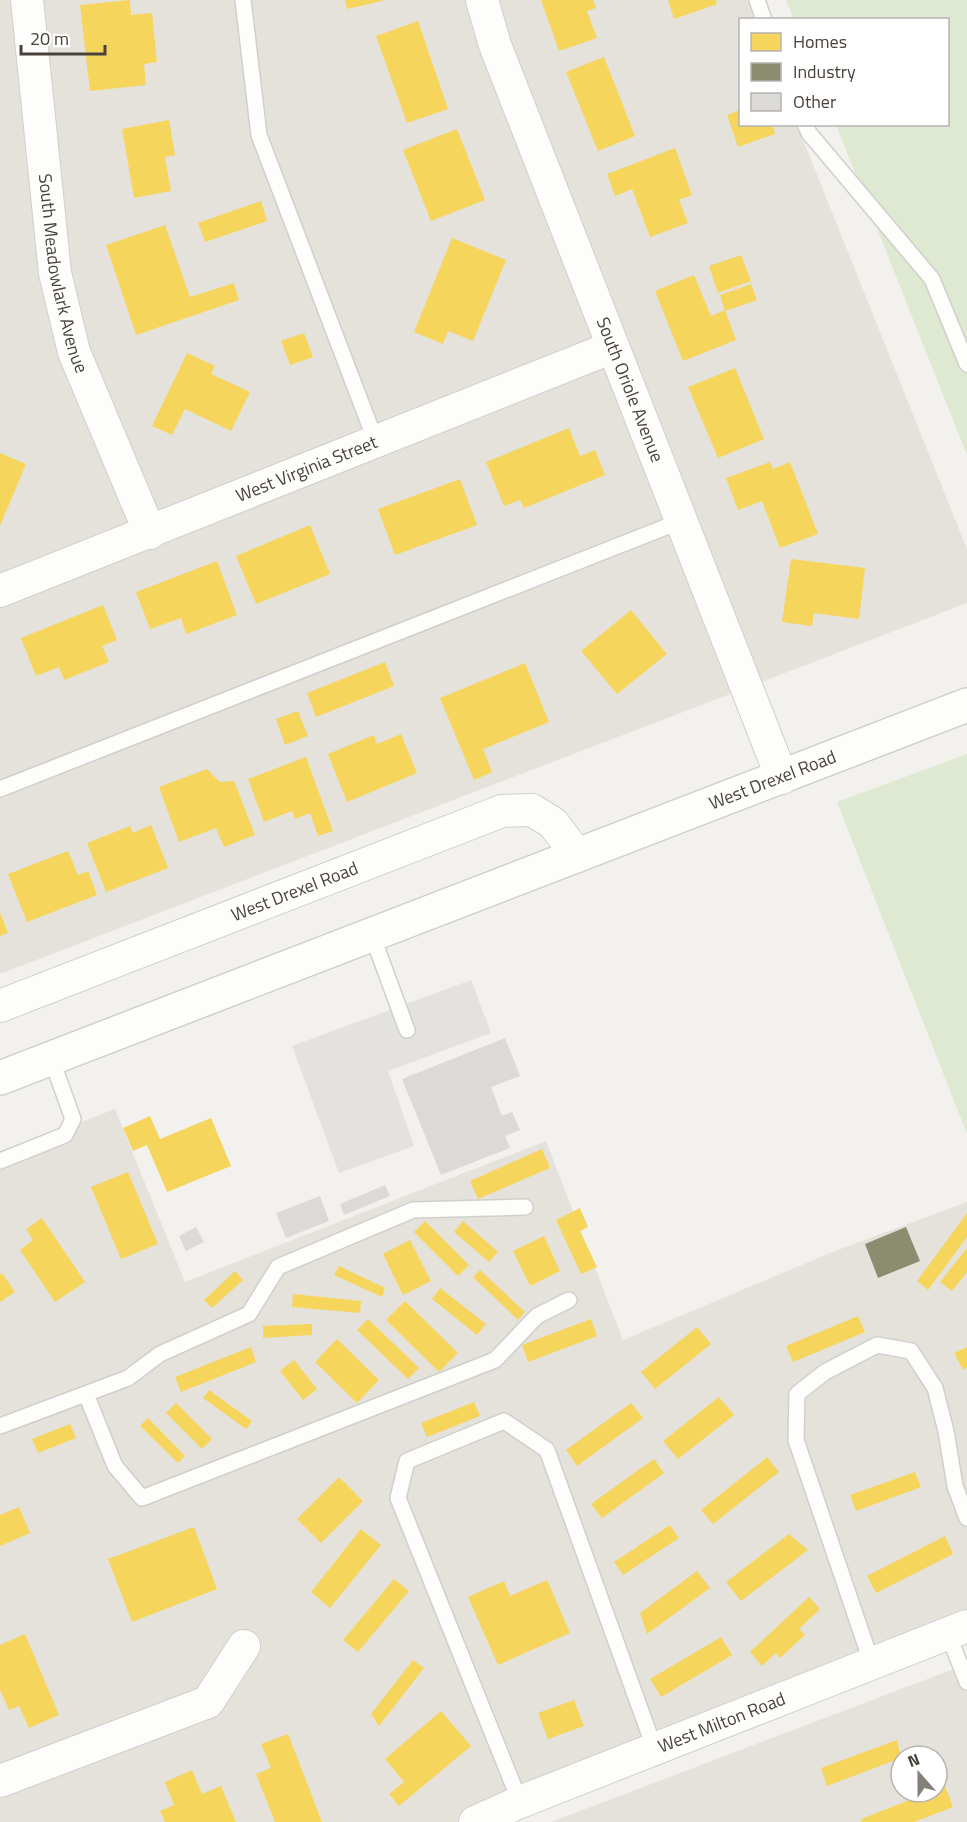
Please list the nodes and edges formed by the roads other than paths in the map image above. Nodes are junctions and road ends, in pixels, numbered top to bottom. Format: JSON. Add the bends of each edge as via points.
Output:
{"nodes":[{"id":1,"x":27,"y":0,"type":"edge"},
{"id":2,"x":243,"y":0,"type":"edge"},
{"id":3,"x":482,"y":0,"type":"edge"},
{"id":4,"x":757,"y":0,"type":"edge"},
{"id":5,"x":763,"y":18,"type":"edge"},
{"id":6,"x":806,"y":126,"type":"edge"},
{"id":7,"x":613,"y":347,"type":"junction"},
{"id":8,"x":967,"y":364,"type":"edge"},
{"id":9,"x":376,"y":442,"type":"junction"},
{"id":10,"x":681,"y":521,"type":"junction"},
{"id":11,"x":150,"y":533,"type":"junction"},
{"id":12,"x":0,"y":591,"type":"edge"},
{"id":13,"x":967,"y":705,"type":"edge"},
{"id":14,"x":782,"y":778,"type":"junction"},
{"id":15,"x":0,"y":789,"type":"edge"},
{"id":16,"x":578,"y":856,"type":"junction"},
{"id":17,"x":372,"y":935,"type":"junction"},
{"id":18,"x":0,"y":1006,"type":"edge"},
{"id":19,"x":407,"y":1030,"type":"dead end"},
{"id":20,"x":51,"y":1058,"type":"junction"},
{"id":21,"x":0,"y":1078,"type":"edge"},
{"id":22,"x":0,"y":1161,"type":"edge"},
{"id":23,"x":525,"y":1207,"type":"dead end"},
{"id":24,"x":569,"y":1300,"type":"dead end"},
{"id":25,"x":86,"y":1394,"type":"junction"},
{"id":26,"x":0,"y":1426,"type":"edge"},
{"id":27,"x":967,"y":1518,"type":"edge"},
{"id":28,"x":958,"y":1630,"type":"edge"},
{"id":29,"x":244,"y":1646,"type":"dead end"},
{"id":30,"x":872,"y":1664,"type":"junction"},
{"id":31,"x":967,"y":1682,"type":"edge"},
{"id":32,"x":655,"y":1750,"type":"junction"},
{"id":33,"x":0,"y":1781,"type":"edge"},
{"id":34,"x":519,"y":1802,"type":"junction"},
{"id":35,"x":475,"y":1822,"type":"edge"}],
"edges":[{"from":1,"to":11,"type":"street","name":"South Meadowlark Avenue","via":[[55,273],[74,352]]},
{"from":2,"to":9,"type":"lane","via":[[259,135]]},
{"from":3,"to":7,"type":"street","name":"South Oriole Avenue","via":[[495,45]]},
{"from":4,"to":5,"type":"lane"},
{"from":6,"to":8,"type":"lane","via":[[932,279]]},
{"from":7,"to":9,"type":"street","name":"West Virginia Street"},
{"from":7,"to":10,"type":"street","name":"South Oriole Avenue"},
{"from":9,"to":11,"type":"street","name":"West Virginia Street"},
{"from":10,"to":14,"type":"street","name":"South Oriole Avenue"},
{"from":10,"to":15,"type":"lane"},
{"from":11,"to":12,"type":"street","name":"West Virginia Street"},
{"from":13,"to":14,"type":"street","name":"West Drexel Road"},
{"from":14,"to":16,"type":"street","name":"West Drexel Road"},
{"from":16,"to":17,"type":"street","name":"West Drexel Road"},
{"from":16,"to":18,"type":"street","name":"West Drexel Road","via":[[553,823],[532,810],[502,811]]},
{"from":17,"to":19,"type":"lane"},
{"from":17,"to":20,"type":"street","name":"West Drexel Road"},
{"from":20,"to":21,"type":"street","name":"West Drexel Road"},
{"from":20,"to":22,"type":"lane","via":[[73,1119],[65,1135]]},
{"from":23,"to":25,"type":"lane","via":[[413,1210],[278,1267],[249,1314],[160,1354],[128,1378]]},
{"from":24,"to":25,"type":"lane","via":[[537,1316],[495,1360],[142,1498],[115,1466]]},
{"from":25,"to":26,"type":"lane"},
{"from":27,"to":30,"type":"lane","via":[[955,1486],[934,1388],[911,1352],[877,1345],[825,1372],[797,1394],[796,1440]]},
{"from":28,"to":30,"type":"street","name":"West Milton Road"},
{"from":28,"to":31,"type":"lane"},
{"from":29,"to":33,"type":"street","via":[[208,1702]]},
{"from":30,"to":32,"type":"street","name":"West Milton Road"},
{"from":32,"to":34,"type":"street","name":"West Milton Road"},
{"from":32,"to":34,"type":"lane","via":[[547,1450],[504,1421],[407,1461],[398,1498]]},
{"from":34,"to":35,"type":"street","name":"West Milton Road"}]}
